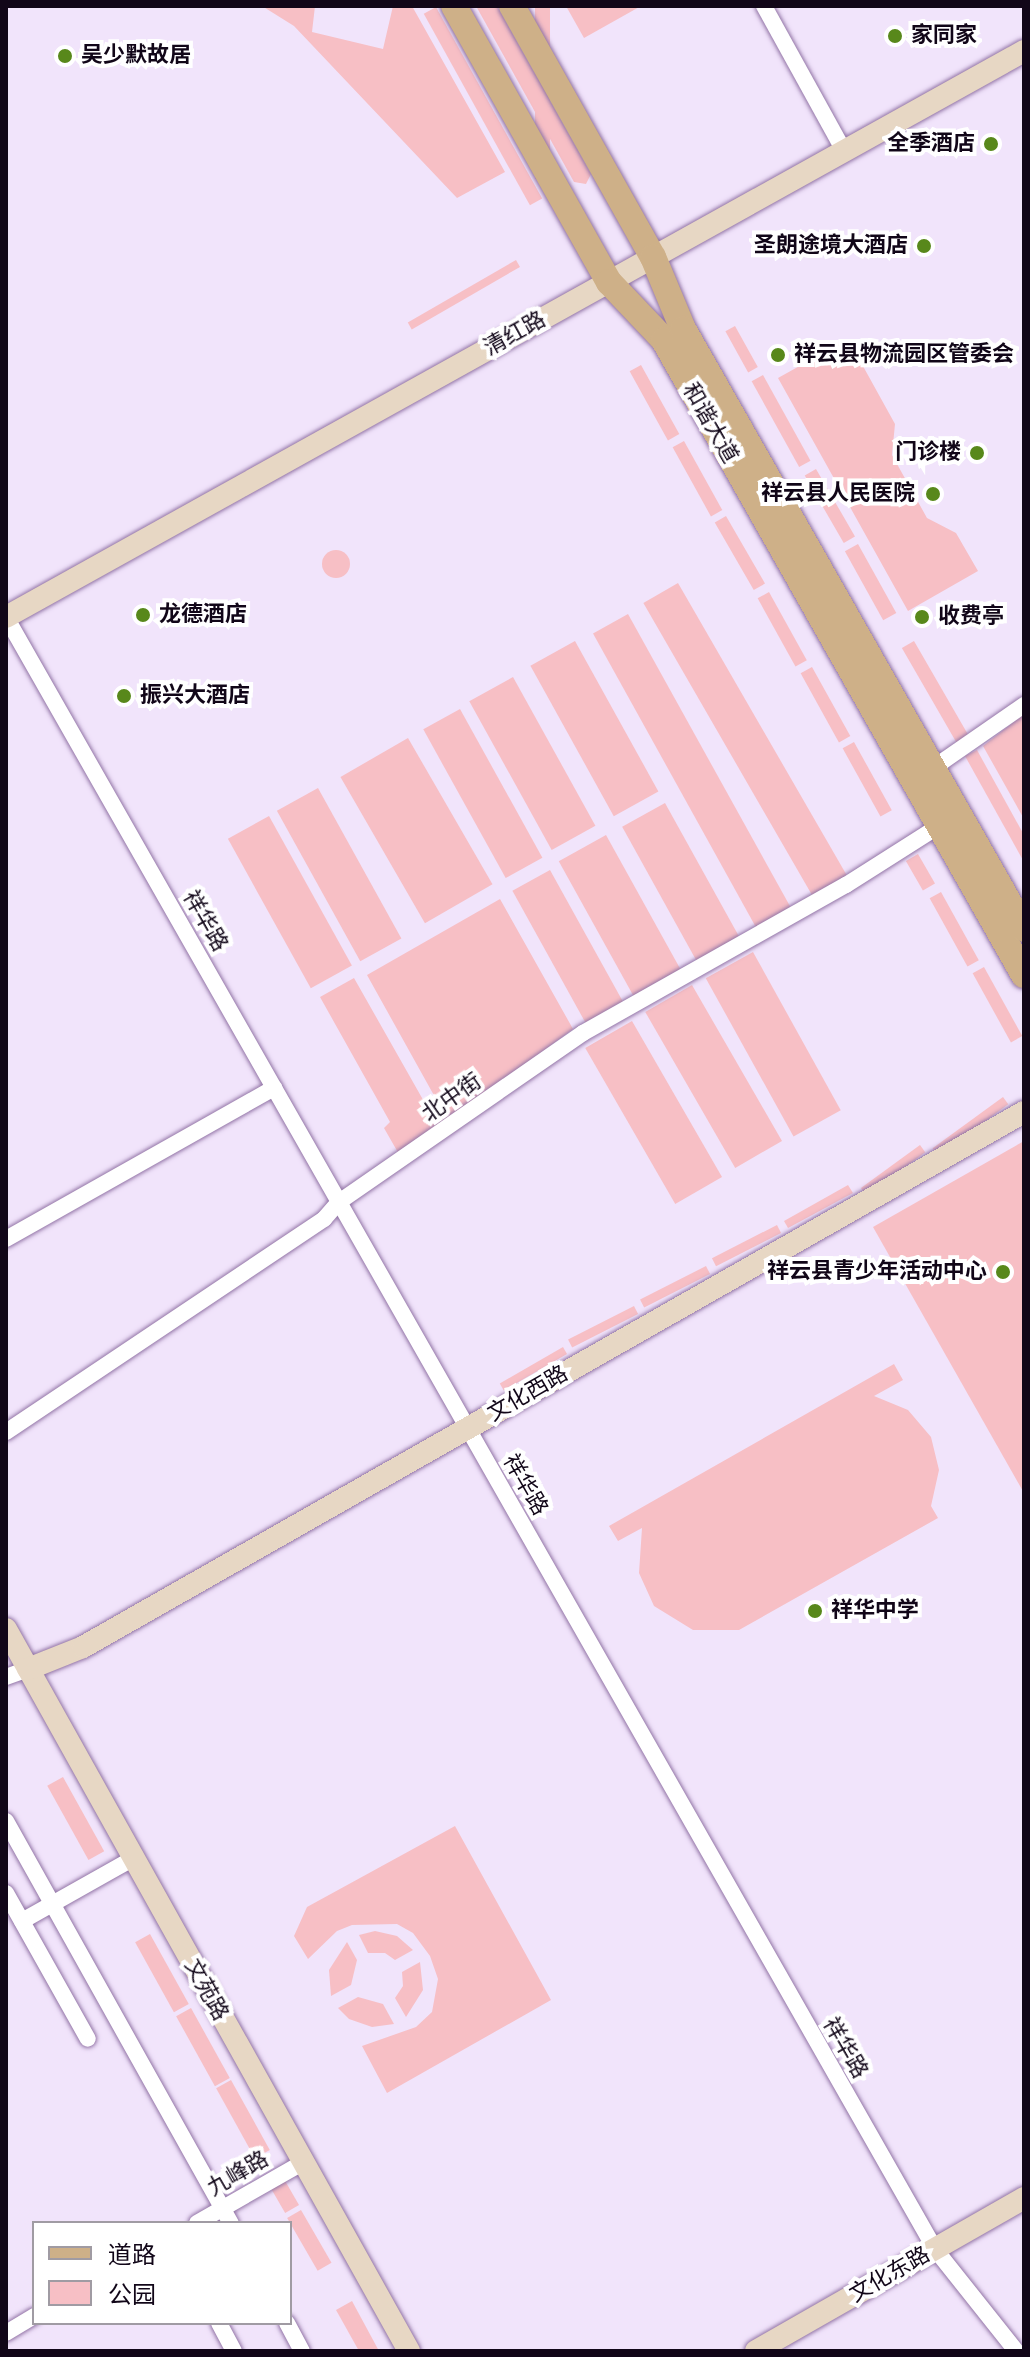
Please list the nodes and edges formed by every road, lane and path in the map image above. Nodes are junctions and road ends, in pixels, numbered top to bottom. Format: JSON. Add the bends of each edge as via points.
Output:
{"nodes":[{"id":1,"x":454,"y":6,"type":"edge"},
{"id":2,"x":512,"y":6,"type":"edge"},
{"id":3,"x":764,"y":6,"type":"edge"},
{"id":4,"x":1024,"y":51,"type":"edge"},
{"id":5,"x":844,"y":151,"type":"junction"},
{"id":6,"x":653,"y":257,"type":"junction"},
{"id":7,"x":609,"y":282,"type":"junction"},
{"id":8,"x":6,"y":617,"type":"edge"},
{"id":9,"x":1024,"y":705,"type":"edge"},
{"id":10,"x":933,"y":768,"type":"junction"},
{"id":11,"x":939,"y":826,"type":"junction"},
{"id":12,"x":1024,"y":929,"type":"edge"},
{"id":13,"x":1024,"y":975,"type":"edge"},
{"id":14,"x":274,"y":1088,"type":"junction"},
{"id":15,"x":1024,"y":1112,"type":"edge"},
{"id":16,"x":339,"y":1202,"type":"junction"},
{"id":17,"x":6,"y":1239,"type":"edge"},
{"id":18,"x":468,"y":1429,"type":"junction"},
{"id":19,"x":6,"y":1432,"type":"edge"},
{"id":20,"x":6,"y":1629,"type":"edge"},
{"id":21,"x":28,"y":1669,"type":"junction"},
{"id":22,"x":6,"y":1677,"type":"edge"},
{"id":23,"x":6,"y":1821,"type":"edge"},
{"id":24,"x":134,"y":1858,"type":"junction"},
{"id":25,"x":6,"y":1893,"type":"edge"},
{"id":26,"x":52,"y":1904,"type":"junction"},
{"id":27,"x":22,"y":1921,"type":"junction"},
{"id":28,"x":88,"y":2039,"type":"dead end"},
{"id":29,"x":302,"y":2163,"type":"junction"},
{"id":30,"x":1024,"y":2198,"type":"edge"},
{"id":31,"x":227,"y":2216,"type":"edge"},
{"id":32,"x":206,"y":2221,"type":"edge"},
{"id":33,"x":935,"y":2249,"type":"junction"},
{"id":34,"x":32,"y":2317,"type":"edge"},
{"id":35,"x":220,"y":2325,"type":"edge"},
{"id":36,"x":288,"y":2325,"type":"edge"},
{"id":37,"x":6,"y":2333,"type":"edge"},
{"id":38,"x":234,"y":2351,"type":"edge"},
{"id":39,"x":302,"y":2351,"type":"edge"},
{"id":40,"x":409,"y":2351,"type":"edge"},
{"id":41,"x":756,"y":2351,"type":"edge"},
{"id":42,"x":1016,"y":2351,"type":"edge"}],
"edges":[{"from":1,"to":7,"type":"main road","name":"和谐大道"},
{"from":2,"to":6,"type":"main road","name":"和谐大道"},
{"from":3,"to":5,"type":"street"},
{"from":4,"to":5,"type":"main road","name":"清红路"},
{"from":5,"to":6,"type":"main road","name":"清红路"},
{"from":6,"to":7,"type":"main road","name":"清红路"},
{"from":6,"to":10,"type":"main road","name":"和谐大道","via":[[683,329]]},
{"from":7,"to":8,"type":"main road","name":"清红路"},
{"from":7,"to":11,"type":"main road","name":"和谐大道","via":[[664,340]]},
{"from":8,"to":14,"type":"street","name":"祥华路"},
{"from":9,"to":10,"type":"street"},
{"from":10,"to":12,"type":"main road","name":"和谐大道"},
{"from":11,"to":13,"type":"main road","name":"和谐大道"},
{"from":11,"to":16,"type":"street","name":"北中街","via":[[846,885],[583,1033]]},
{"from":14,"to":16,"type":"street","name":"祥华路"},
{"from":14,"to":17,"type":"street"},
{"from":15,"to":18,"type":"main road","name":"文化西路"},
{"from":16,"to":18,"type":"street","name":"祥华路"},
{"from":16,"to":19,"type":"street","name":"北中街","via":[[324,1219]]},
{"from":18,"to":21,"type":"main road","name":"文化西路","via":[[83,1647]]},
{"from":18,"to":33,"type":"street","name":"祥华路"},
{"from":20,"to":21,"type":"main road","name":"文苑路"},
{"from":21,"to":22,"type":"street"},
{"from":21,"to":24,"type":"main road","name":"文苑路"},
{"from":23,"to":26,"type":"street"},
{"from":24,"to":26,"type":"street"},
{"from":24,"to":29,"type":"main road","name":"文苑路"},
{"from":25,"to":27,"type":"street"},
{"from":26,"to":27,"type":"street"},
{"from":26,"to":31,"type":"street"},
{"from":27,"to":28,"type":"street"},
{"from":29,"to":31,"type":"street","name":"九峰路"},
{"from":29,"to":40,"type":"main road","name":"文苑路"},
{"from":30,"to":33,"type":"main road","name":"文化东路"},
{"from":31,"to":32,"type":"street","name":"九峰路"},
{"from":33,"to":41,"type":"main road","name":"文化东路"},
{"from":33,"to":42,"type":"street","name":"祥华路"},
{"from":34,"to":37,"type":"street"},
{"from":35,"to":38,"type":"street"},
{"from":36,"to":39,"type":"street"}]}
